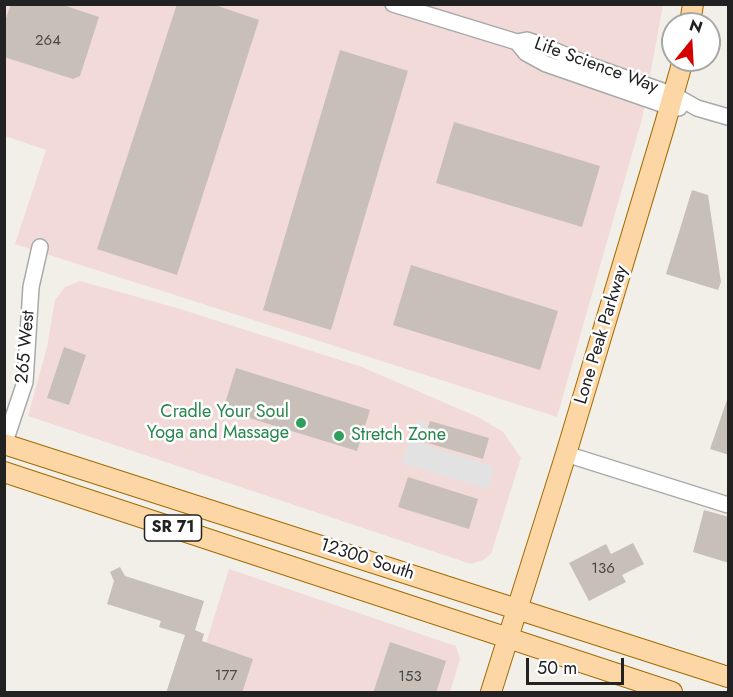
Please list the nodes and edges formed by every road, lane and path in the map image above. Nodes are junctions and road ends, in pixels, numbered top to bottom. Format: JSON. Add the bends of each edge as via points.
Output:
{"nodes":[{"id":1,"x":393,"y":4,"type":"edge"},
{"id":2,"x":680,"y":72,"type":"edge"},
{"id":3,"x":672,"y":101,"type":"junction"},
{"id":4,"x":729,"y":117,"type":"edge"},
{"id":5,"x":40,"y":247,"type":"dead end"},
{"id":6,"x":5,"y":445,"type":"edge"},
{"id":7,"x":566,"y":454,"type":"junction"},
{"id":8,"x":4,"y":472,"type":"edge"},
{"id":9,"x":729,"y":505,"type":"edge"},
{"id":10,"x":519,"y":609,"type":"junction"},
{"id":11,"x":509,"y":638,"type":"junction"},
{"id":12,"x":729,"y":676,"type":"edge"},
{"id":13,"x":492,"y":693,"type":"edge"},
{"id":14,"x":672,"y":693,"type":"edge"}],
"edges":[{"from":1,"to":3,"type":"street","name":"Life Science Way","via":[[517,42],[526,53],[546,64]]},
{"from":2,"to":3,"type":"main road","name":"Lone Peak Parkway"},
{"from":3,"to":4,"type":"street","name":"Life Science Way"},
{"from":3,"to":7,"type":"main road","name":"Lone Peak Parkway"},
{"from":5,"to":6,"type":"street","name":"265 West","via":[[31,287],[25,382]]},
{"from":6,"to":10,"type":"main road","name":"12300 South","number":"SR 71"},
{"from":7,"to":9,"type":"street"},
{"from":7,"to":10,"type":"main road","name":"Lone Peak Parkway"},
{"from":8,"to":11,"type":"main road","name":"12300 South","number":"SR 71"},
{"from":10,"to":11,"type":"main road","name":"Lone Peak Parkway"},
{"from":10,"to":12,"type":"main road","name":"12300 South","number":"SR 71"},
{"from":11,"to":13,"type":"main road","name":"Lone Peak Parkway"},
{"from":11,"to":14,"type":"main road","name":"12300 South","number":"SR 71"}]}
